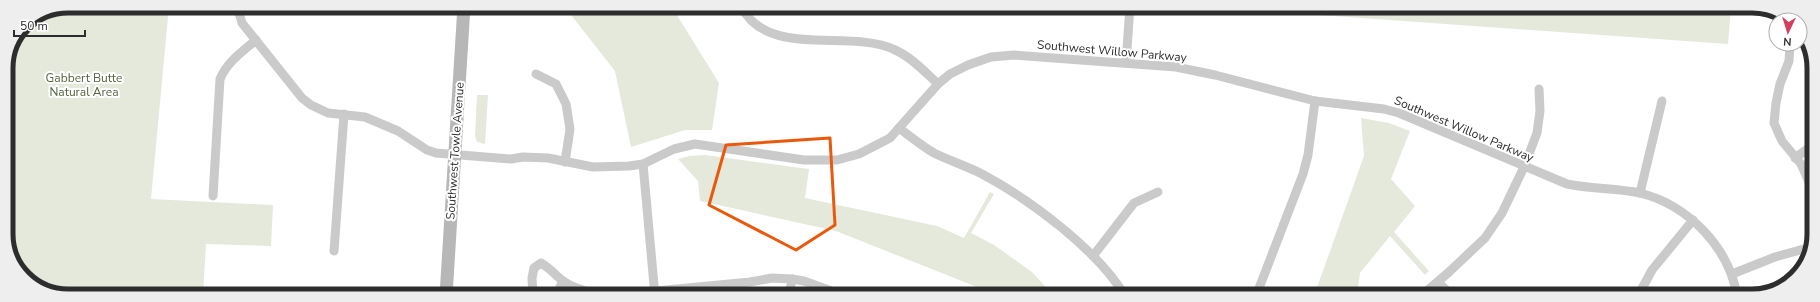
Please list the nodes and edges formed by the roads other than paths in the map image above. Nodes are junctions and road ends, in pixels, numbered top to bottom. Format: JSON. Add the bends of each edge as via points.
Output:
{"nodes":[{"id":1,"x":239,"y":13,"type":"edge"},
{"id":2,"x":464,"y":13,"type":"edge"},
{"id":3,"x":746,"y":13,"type":"edge"},
{"id":4,"x":1130,"y":13,"type":"edge"},
{"id":5,"x":256,"y":40,"type":"junction"},
{"id":6,"x":1790,"y":52,"type":"edge"},
{"id":7,"x":1126,"y":63,"type":"junction"},
{"id":8,"x":536,"y":74,"type":"dead end"},
{"id":9,"x":938,"y":84,"type":"junction"},
{"id":10,"x":1539,"y":90,"type":"dead end"},
{"id":11,"x":1315,"y":101,"type":"junction"},
{"id":12,"x":1662,"y":101,"type":"dead end"},
{"id":13,"x":344,"y":114,"type":"junction"},
{"id":14,"x":899,"y":128,"type":"junction"},
{"id":15,"x":1807,"y":150,"type":"edge"},
{"id":16,"x":454,"y":155,"type":"junction"},
{"id":17,"x":1795,"y":158,"type":"junction"},
{"id":18,"x":565,"y":162,"type":"junction"},
{"id":19,"x":643,"y":164,"type":"junction"},
{"id":20,"x":1524,"y":167,"type":"junction"},
{"id":21,"x":1807,"y":174,"type":"edge"},
{"id":22,"x":1158,"y":192,"type":"dead end"},
{"id":23,"x":1640,"y":193,"type":"junction"},
{"id":24,"x":213,"y":196,"type":"dead end"},
{"id":25,"x":1693,"y":220,"type":"junction"},
{"id":26,"x":1805,"y":249,"type":"edge"},
{"id":27,"x":334,"y":251,"type":"dead end"},
{"id":28,"x":1093,"y":256,"type":"junction"},
{"id":29,"x":1732,"y":274,"type":"junction"},
{"id":30,"x":792,"y":278,"type":"junction"},
{"id":31,"x":564,"y":281,"type":"junction"},
{"id":32,"x":1438,"y":282,"type":"junction"},
{"id":33,"x":446,"y":289,"type":"edge"},
{"id":34,"x":533,"y":289,"type":"edge"},
{"id":35,"x":560,"y":289,"type":"edge"},
{"id":36,"x":581,"y":289,"type":"edge"},
{"id":37,"x":655,"y":289,"type":"edge"},
{"id":38,"x":690,"y":289,"type":"edge"},
{"id":39,"x":790,"y":289,"type":"edge"},
{"id":40,"x":828,"y":289,"type":"edge"},
{"id":41,"x":1121,"y":289,"type":"edge"},
{"id":42,"x":1259,"y":289,"type":"edge"},
{"id":43,"x":1430,"y":289,"type":"edge"},
{"id":44,"x":1445,"y":289,"type":"edge"},
{"id":45,"x":1642,"y":289,"type":"edge"},
{"id":46,"x":1735,"y":289,"type":"edge"}],
"edges":[{"from":1,"to":5,"type":"street","name":"Southwest Willow Parkway","via":[[242,23]]},
{"from":2,"to":16,"type":"main road","name":"Southwest Towle Avenue"},
{"from":3,"to":9,"type":"street","via":[[762,30],[784,38],[871,42],[893,49],[911,60]]},
{"from":4,"to":7,"type":"street"},
{"from":5,"to":13,"type":"street","name":"Southwest Willow Parkway","via":[[302,98],[328,113]]},
{"from":5,"to":24,"type":"street","via":[[232,60],[220,79]]},
{"from":6,"to":17,"type":"street","via":[[1789,61],[1780,84],[1774,123],[1782,141]]},
{"from":7,"to":9,"type":"street","name":"Southwest Willow Parkway","via":[[1014,56],[990,57],[950,74]]},
{"from":7,"to":11,"type":"street","name":"Southwest Willow Parkway","via":[[1192,70]]},
{"from":8,"to":18,"type":"street","via":[[556,84],[566,104],[570,129]]},
{"from":9,"to":14,"type":"street","name":"Southwest Willow Parkway"},
{"from":10,"to":20,"type":"street","via":[[1537,133]]},
{"from":11,"to":20,"type":"street","name":"Southwest Willow Parkway","via":[[1399,113]]},
{"from":11,"to":42,"type":"street","via":[[1303,174]]},
{"from":12,"to":23,"type":"street"},
{"from":13,"to":16,"type":"street","name":"Southwest Willow Parkway","via":[[364,117],[385,125],[427,150]]},
{"from":13,"to":27,"type":"street"},
{"from":14,"to":19,"type":"street","name":"Southwest Willow Parkway","via":[[880,144],[859,154],[837,160],[804,160],[695,144],[674,149]]},
{"from":14,"to":28,"type":"street","via":[[935,153],[981,173],[1008,190],[1060,227]]},
{"from":15,"to":17,"type":"street"},
{"from":16,"to":18,"type":"street","name":"Southwest Willow Parkway","via":[[511,159],[548,158]]},
{"from":16,"to":33,"type":"main road","name":"Southwest Towle Avenue"},
{"from":17,"to":21,"type":"street"},
{"from":18,"to":19,"type":"street","name":"Southwest Willow Parkway","via":[[605,167]]},
{"from":19,"to":37,"type":"street"},
{"from":20,"to":23,"type":"street","name":"Southwest Willow Parkway","via":[[1567,184]]},
{"from":20,"to":32,"type":"street","via":[[1502,214],[1485,238]]},
{"from":22,"to":28,"type":"street","via":[[1134,204]]},
{"from":23,"to":25,"type":"street","name":"Southwest Willow Parkway","via":[[1659,199]]},
{"from":25,"to":29,"type":"street","name":"Southwest Willow Parkway","via":[[1713,240]]},
{"from":25,"to":45,"type":"street","via":[[1652,270]]},
{"from":26,"to":29,"type":"street"},
{"from":28,"to":41,"type":"street"},
{"from":29,"to":46,"type":"street","name":"Southwest Willow Parkway"},
{"from":30,"to":38,"type":"street","via":[[772,278]]},
{"from":30,"to":39,"type":"street"},
{"from":30,"to":40,"type":"street"},
{"from":31,"to":34,"type":"street","via":[[541,263],[534,268]]},
{"from":31,"to":35,"type":"street"},
{"from":31,"to":36,"type":"street"},
{"from":32,"to":43,"type":"street"},
{"from":32,"to":44,"type":"street"}]}
